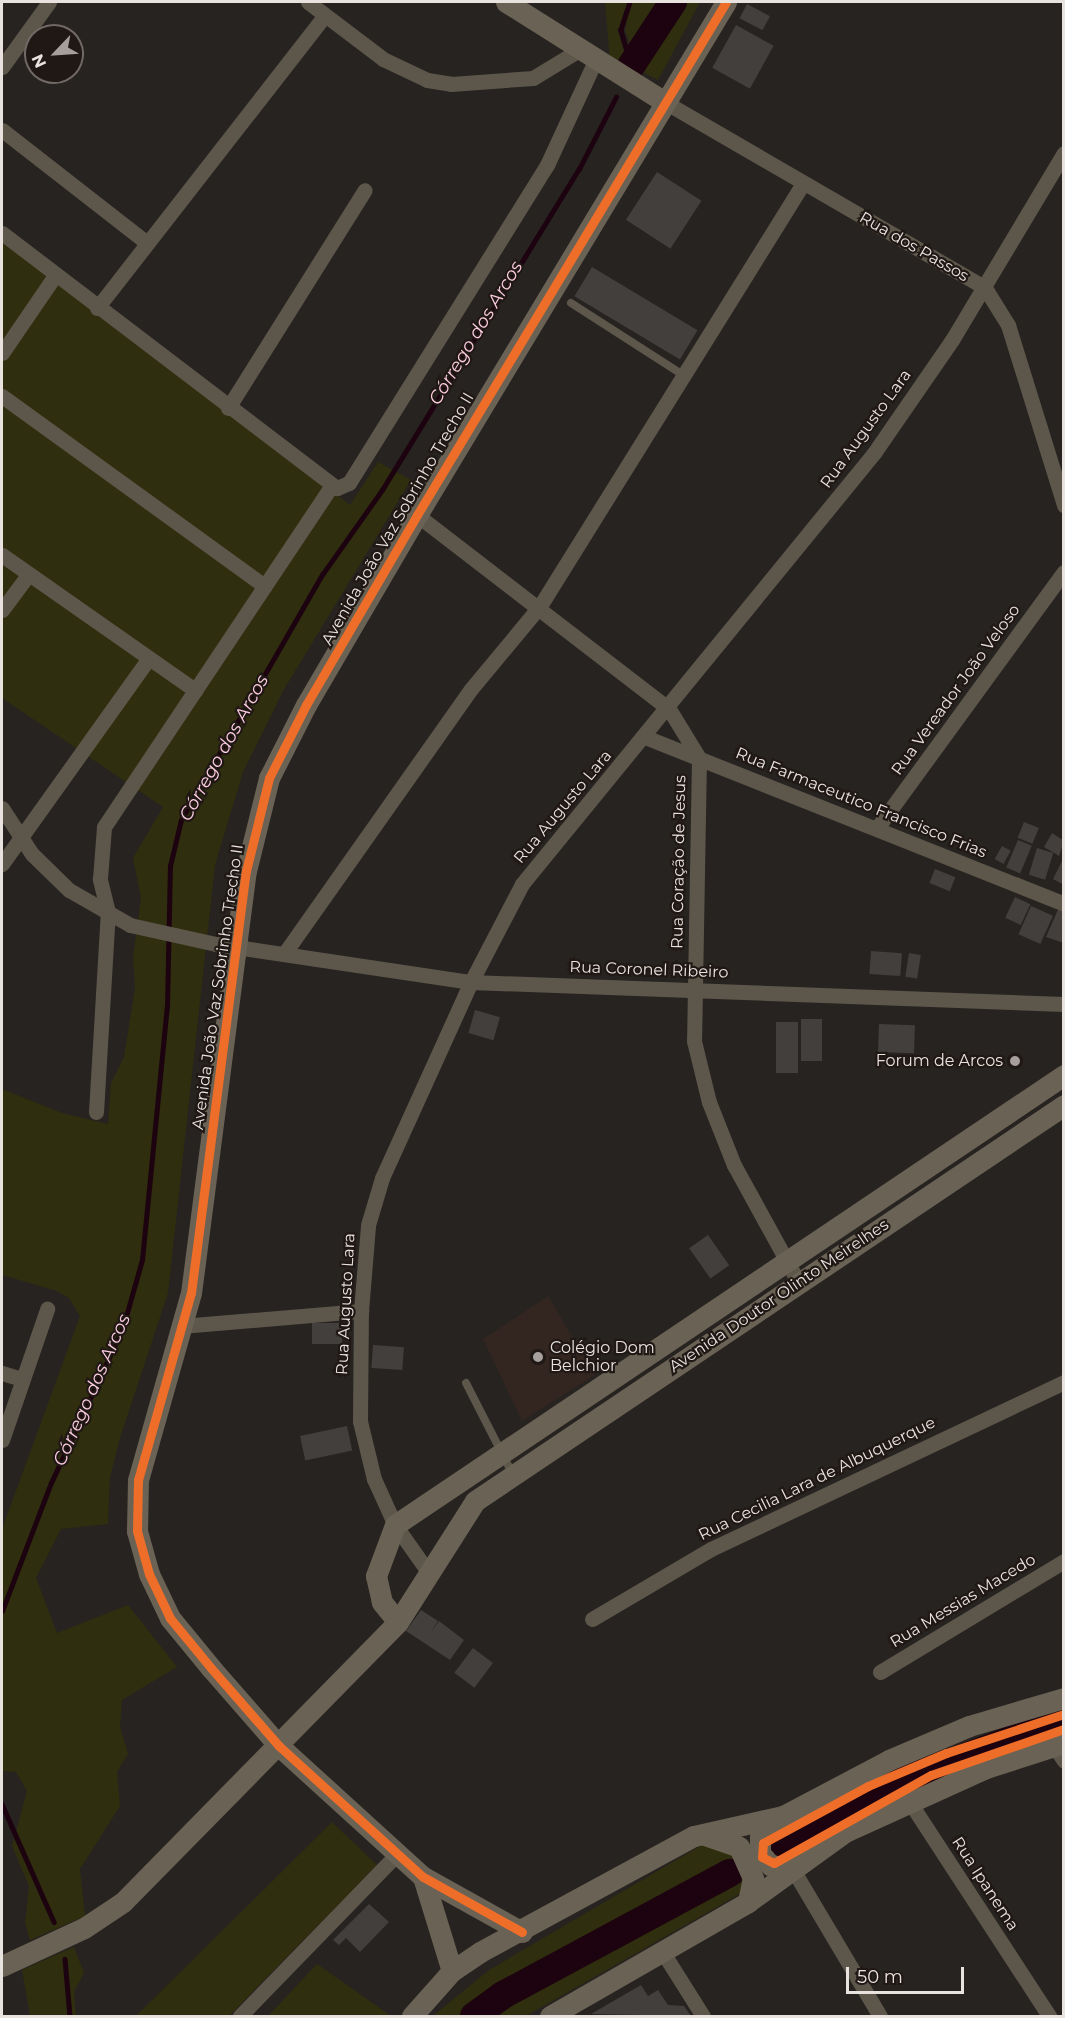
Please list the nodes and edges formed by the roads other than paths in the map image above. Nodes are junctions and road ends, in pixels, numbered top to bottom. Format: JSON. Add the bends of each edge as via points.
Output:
{"nodes":[{"id":1,"x":49,"y":2,"type":"edge"},
{"id":2,"x":308,"y":2,"type":"edge"},
{"id":3,"x":506,"y":2,"type":"edge"},
{"id":4,"x":726,"y":2,"type":"edge"},
{"id":5,"x":713,"y":11,"type":"edge"},
{"id":6,"x":324,"y":16,"type":"junction"},
{"id":7,"x":593,"y":60,"type":"junction"},
{"id":8,"x":2,"y":67,"type":"edge"},
{"id":9,"x":663,"y":101,"type":"junction"},
{"id":10,"x":2,"y":130,"type":"edge"},
{"id":11,"x":1064,"y":153,"type":"edge"},
{"id":12,"x":804,"y":184,"type":"junction"},
{"id":13,"x":365,"y":190,"type":"dead end"},
{"id":14,"x":2,"y":233,"type":"edge"},
{"id":15,"x":146,"y":242,"type":"junction"},
{"id":16,"x":54,"y":277,"type":"junction"},
{"id":17,"x":985,"y":288,"type":"junction"},
{"id":18,"x":571,"y":303,"type":"dead end"},
{"id":19,"x":97,"y":308,"type":"junction"},
{"id":20,"x":2,"y":353,"type":"edge"},
{"id":21,"x":683,"y":375,"type":"junction"},
{"id":22,"x":2,"y":396,"type":"edge"},
{"id":23,"x":228,"y":408,"type":"junction"},
{"id":24,"x":331,"y":486,"type":"junction"},
{"id":25,"x":1064,"y":505,"type":"edge"},
{"id":26,"x":417,"y":515,"type":"junction"},
{"id":27,"x":2,"y":555,"type":"edge"},
{"id":28,"x":1064,"y":572,"type":"edge"},
{"id":29,"x":28,"y":575,"type":"junction"},
{"id":30,"x":264,"y":586,"type":"junction"},
{"id":31,"x":540,"y":606,"type":"junction"},
{"id":32,"x":2,"y":610,"type":"edge"},
{"id":33,"x":147,"y":660,"type":"junction"},
{"id":34,"x":195,"y":690,"type":"junction"},
{"id":35,"x":669,"y":709,"type":"junction"},
{"id":36,"x":645,"y":737,"type":"junction"},
{"id":37,"x":699,"y":758,"type":"junction"},
{"id":38,"x":2,"y":808,"type":"edge"},
{"id":39,"x":877,"y":828,"type":"junction"},
{"id":40,"x":21,"y":833,"type":"junction"},
{"id":41,"x":2,"y":864,"type":"edge"},
{"id":42,"x":1064,"y":904,"type":"edge"},
{"id":43,"x":108,"y":912,"type":"junction"},
{"id":44,"x":226,"y":945,"type":"junction"},
{"id":45,"x":284,"y":954,"type":"junction"},
{"id":46,"x":471,"y":982,"type":"junction"},
{"id":47,"x":695,"y":989,"type":"junction"},
{"id":48,"x":1064,"y":1004,"type":"edge"},
{"id":49,"x":1063,"y":1078,"type":"edge"},
{"id":50,"x":1064,"y":1105,"type":"edge"},
{"id":51,"x":96,"y":1112,"type":"dead end"},
{"id":52,"x":923,"y":1172,"type":"junction"},
{"id":53,"x":936,"y":1191,"type":"junction"},
{"id":54,"x":787,"y":1262,"type":"junction"},
{"id":55,"x":799,"y":1283,"type":"junction"},
{"id":56,"x":47,"y":1309,"type":"dead end"},
{"id":57,"x":361,"y":1311,"type":"junction"},
{"id":58,"x":181,"y":1326,"type":"junction"},
{"id":59,"x":633,"y":1366,"type":"junction"},
{"id":60,"x":2,"y":1373,"type":"edge"},
{"id":61,"x":21,"y":1379,"type":"junction"},
{"id":62,"x":1064,"y":1382,"type":"edge"},
{"id":63,"x":466,"y":1383,"type":"dead end"},
{"id":64,"x":647,"y":1385,"type":"junction"},
{"id":65,"x":2,"y":1440,"type":"edge"},
{"id":66,"x":501,"y":1454,"type":"junction"},
{"id":67,"x":513,"y":1476,"type":"junction"},
{"id":68,"x":395,"y":1525,"type":"junction"},
{"id":69,"x":1064,"y":1562,"type":"edge"},
{"id":70,"x":429,"y":1573,"type":"junction"},
{"id":71,"x":592,"y":1619,"type":"dead end"},
{"id":72,"x":398,"y":1622,"type":"junction"},
{"id":73,"x":880,"y":1672,"type":"dead end"},
{"id":74,"x":1064,"y":1698,"type":"edge"},
{"id":75,"x":279,"y":1746,"type":"junction"},
{"id":76,"x":1060,"y":1750,"type":"edge"},
{"id":77,"x":909,"y":1801,"type":"junction"},
{"id":78,"x":783,"y":1816,"type":"junction"},
{"id":79,"x":694,"y":1836,"type":"junction"},
{"id":80,"x":397,"y":1854,"type":"junction"},
{"id":81,"x":792,"y":1868,"type":"junction"},
{"id":82,"x":423,"y":1877,"type":"junction"},
{"id":83,"x":748,"y":1902,"type":"junction"},
{"id":84,"x":522,"y":1932,"type":"junction"},
{"id":85,"x":662,"y":1952,"type":"junction"},
{"id":86,"x":2,"y":1966,"type":"edge"},
{"id":87,"x":452,"y":1971,"type":"junction"},
{"id":88,"x":240,"y":2016,"type":"edge"},
{"id":89,"x":412,"y":2016,"type":"edge"},
{"id":90,"x":549,"y":2016,"type":"edge"},
{"id":91,"x":703,"y":2016,"type":"edge"},
{"id":92,"x":880,"y":2016,"type":"edge"},
{"id":93,"x":1049,"y":2016,"type":"edge"}],
"edges":[{"from":1,"to":8,"type":"street"},
{"from":2,"to":6,"type":"street"},
{"from":3,"to":7,"type":"street","name":"Rua dos Passos"},
{"from":4,"to":5,"type":"street","name":"Avenida João Vaz Sobrinho Trecho II"},
{"from":5,"to":9,"type":"street","name":"Avenida João Vaz Sobrinho Trecho II"},
{"from":6,"to":7,"type":"street","via":[[383,58],[428,80],[451,84],[533,78]]},
{"from":6,"to":15,"type":"street"},
{"from":7,"to":9,"type":"street","name":"Rua dos Passos"},
{"from":7,"to":24,"type":"street","via":[[541,175],[349,483]]},
{"from":9,"to":12,"type":"street","name":"Rua dos Passos"},
{"from":9,"to":26,"type":"street","name":"Avenida João Vaz Sobrinho Trecho II"},
{"from":10,"to":15,"type":"street"},
{"from":11,"to":17,"type":"street","name":"Rua Augusto Lara"},
{"from":12,"to":17,"type":"street","name":"Rua dos Passos"},
{"from":12,"to":21,"type":"street"},
{"from":13,"to":23,"type":"street"},
{"from":14,"to":16,"type":"street"},
{"from":15,"to":19,"type":"street"},
{"from":16,"to":19,"type":"street"},
{"from":16,"to":20,"type":"street"},
{"from":17,"to":25,"type":"street","name":"Rua dos Passos","via":[[1008,325]]},
{"from":17,"to":35,"type":"street","name":"Rua Augusto Lara","via":[[874,453]]},
{"from":18,"to":21,"type":"lane"},
{"from":19,"to":23,"type":"street"},
{"from":21,"to":31,"type":"street"},
{"from":22,"to":30,"type":"street"},
{"from":23,"to":24,"type":"street"},
{"from":24,"to":30,"type":"street"},
{"from":26,"to":31,"type":"street","name":"Rua Coração de Jesus"},
{"from":26,"to":44,"type":"street","name":"Avenida João Vaz Sobrinho Trecho II","via":[[306,705],[269,778]]},
{"from":27,"to":29,"type":"street"},
{"from":28,"to":39,"type":"street","name":"Rua Vereador João Veloso"},
{"from":29,"to":32,"type":"street"},
{"from":29,"to":33,"type":"street"},
{"from":30,"to":34,"type":"street"},
{"from":31,"to":35,"type":"street","name":"Rua Coração de Jesus"},
{"from":31,"to":45,"type":"street","via":[[471,689]]},
{"from":33,"to":34,"type":"street"},
{"from":33,"to":40,"type":"street"},
{"from":34,"to":43,"type":"street","via":[[104,827],[100,879]]},
{"from":35,"to":36,"type":"street","name":"Rua Augusto Lara"},
{"from":35,"to":37,"type":"street","name":"Rua Coração de Jesus"},
{"from":36,"to":37,"type":"street","name":"Rua Farmaceutico Francisco Frias"},
{"from":36,"to":46,"type":"street","name":"Rua Augusto Lara","via":[[522,884]]},
{"from":37,"to":39,"type":"street","name":"Rua Farmaceutico Francisco Frias"},
{"from":37,"to":47,"type":"street","name":"Rua Coração de Jesus"},
{"from":38,"to":40,"type":"street","name":"Rua Coronel Ribeiro"},
{"from":39,"to":42,"type":"street","name":"Rua Farmaceutico Francisco Frias"},
{"from":40,"to":41,"type":"street"},
{"from":40,"to":43,"type":"street","name":"Rua Coronel Ribeiro","via":[[47,871],[69,890]]},
{"from":43,"to":44,"type":"street","name":"Rua Coronel Ribeiro","via":[[130,925]]},
{"from":43,"to":51,"type":"street"},
{"from":44,"to":45,"type":"street","name":"Rua Coronel Ribeiro"},
{"from":44,"to":58,"type":"street","name":"Avenida João Vaz Sobrinho Trecho II","via":[[191,1293]]},
{"from":45,"to":46,"type":"street","name":"Rua Coronel Ribeiro"},
{"from":46,"to":47,"type":"street","name":"Rua Coronel Ribeiro"},
{"from":46,"to":57,"type":"street","name":"Rua Augusto Lara","via":[[382,1178],[368,1225]]},
{"from":47,"to":48,"type":"street","name":"Rua Coronel Ribeiro"},
{"from":47,"to":54,"type":"street","name":"Rua Coração de Jesus","via":[[694,1041],[709,1101],[734,1166]]},
{"from":49,"to":52,"type":"street","name":"Avenida Doutor Olinto Meirelhes"},
{"from":50,"to":53,"type":"street","name":"Avenida Doutor Olinto Meirelhes"},
{"from":52,"to":53,"type":"street"},
{"from":52,"to":54,"type":"street","name":"Avenida Doutor Olinto Meirelhes"},
{"from":53,"to":55,"type":"street","name":"Avenida Doutor Olinto Meirelhes"},
{"from":54,"to":55,"type":"street","name":"Rua Coração de Jesus"},
{"from":54,"to":59,"type":"street","name":"Avenida Doutor Olinto Meirelhes"},
{"from":55,"to":64,"type":"street","name":"Avenida Doutor Olinto Meirelhes"},
{"from":56,"to":61,"type":"street"},
{"from":57,"to":58,"type":"street"},
{"from":57,"to":68,"type":"street","name":"Rua Augusto Lara","via":[[360,1421],[374,1479]]},
{"from":58,"to":75,"type":"street","name":"Avenida João Vaz Sobrinho Trecho II","via":[[144,1444],[138,1480],[138,1531],[149,1574],[170,1618]]},
{"from":59,"to":64,"type":"street"},
{"from":59,"to":66,"type":"street","name":"Avenida Doutor Olinto Meirelhes"},
{"from":60,"to":61,"type":"street"},
{"from":61,"to":65,"type":"street"},
{"from":62,"to":71,"type":"street","name":"Rua Cecilia Lara de Albuquerque","via":[[711,1549]]},
{"from":63,"to":66,"type":"lane"},
{"from":64,"to":67,"type":"street","name":"Avenida Doutor Olinto Meirelhes"},
{"from":66,"to":67,"type":"lane"},
{"from":66,"to":68,"type":"street","name":"Avenida Doutor Olinto Meirelhes"},
{"from":67,"to":70,"type":"street","name":"Avenida Doutor Olinto Meirelhes","via":[[476,1501]]},
{"from":68,"to":70,"type":"street","name":"Rua Augusto Lara"},
{"from":68,"to":72,"type":"street","via":[[376,1576],[382,1602]]},
{"from":69,"to":73,"type":"street","name":"Rua Messias Macedo"},
{"from":70,"to":72,"type":"street","name":"Avenida Doutor Olinto Meirelhes"},
{"from":72,"to":75,"type":"street","name":"Avenida Doutor Olinto Meirelhes"},
{"from":74,"to":78,"type":"street","via":[[959,1730],[889,1760]]},
{"from":75,"to":80,"type":"street","name":"Avenida João Vaz Sobrinho Trecho II"},
{"from":75,"to":86,"type":"street","name":"Avenida Doutor Olinto Meirelhes","via":[[123,1902],[84,1928]]},
{"from":76,"to":77,"type":"street"},
{"from":77,"to":81,"type":"street","via":[[845,1832]]},
{"from":77,"to":93,"type":"street","name":"Rua Ipanema"},
{"from":78,"to":79,"type":"street"},
{"from":78,"to":81,"type":"street","via":[[760,1836],[760,1853],[770,1865]]},
{"from":79,"to":83,"type":"street","via":[[712,1834],[739,1846],[753,1878]]},
{"from":79,"to":84,"type":"street"},
{"from":80,"to":82,"type":"street","name":"Avenida João Vaz Sobrinho Trecho II"},
{"from":80,"to":88,"type":"street"},
{"from":81,"to":83,"type":"street"},
{"from":81,"to":92,"type":"street"},
{"from":82,"to":84,"type":"street","name":"Avenida João Vaz Sobrinho Trecho II"},
{"from":82,"to":87,"type":"street"},
{"from":83,"to":85,"type":"street"},
{"from":84,"to":87,"type":"street"},
{"from":85,"to":90,"type":"street"},
{"from":85,"to":91,"type":"street"},
{"from":87,"to":89,"type":"street"}]}
